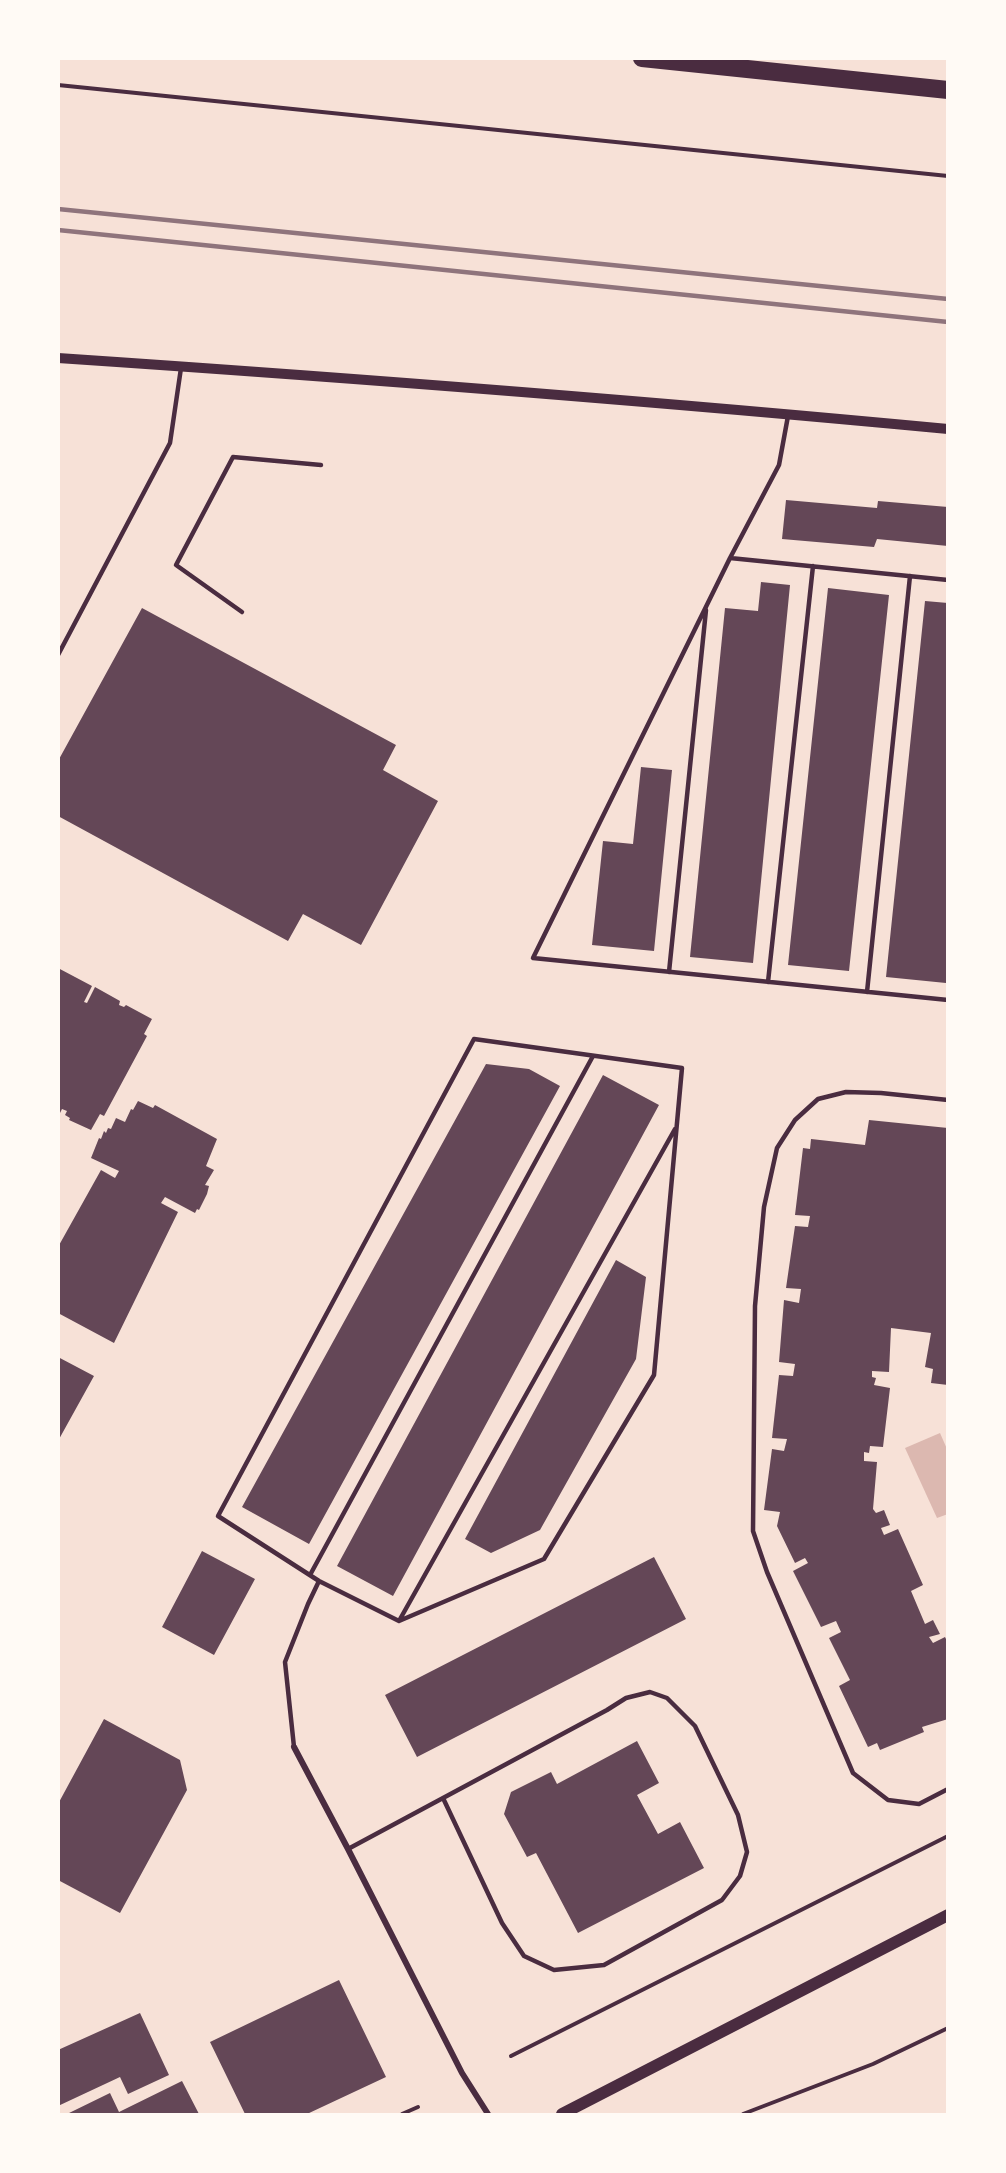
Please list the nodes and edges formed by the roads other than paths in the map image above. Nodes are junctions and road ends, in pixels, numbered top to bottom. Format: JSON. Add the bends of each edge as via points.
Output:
{"nodes":[{"id":1,"x":642,"y":58,"type":"edge"},
{"id":2,"x":948,"y":90,"type":"edge"},
{"id":3,"x":58,"y":358,"type":"edge"},
{"id":4,"x":182,"y":366,"type":"junction"},
{"id":5,"x":788,"y":414,"type":"junction"},
{"id":6,"x":948,"y":429,"type":"edge"},
{"id":7,"x":321,"y":465,"type":"dead end"},
{"id":8,"x":730,"y":558,"type":"junction"},
{"id":9,"x":813,"y":566,"type":"junction"},
{"id":10,"x":910,"y":576,"type":"junction"},
{"id":11,"x":948,"y":580,"type":"edge"},
{"id":12,"x":707,"y":605,"type":"junction"},
{"id":13,"x":242,"y":612,"type":"dead end"},
{"id":14,"x":58,"y":655,"type":"edge"},
{"id":15,"x":669,"y":972,"type":"junction"},
{"id":16,"x":768,"y":982,"type":"junction"},
{"id":17,"x":867,"y":992,"type":"junction"},
{"id":18,"x":948,"y":1000,"type":"edge"},
{"id":19,"x":593,"y":1056,"type":"junction"},
{"id":20,"x":948,"y":1100,"type":"edge"},
{"id":21,"x":676,"y":1127,"type":"junction"},
{"id":22,"x":310,"y":1575,"type":"junction"},
{"id":23,"x":319,"y":1581,"type":"junction"},
{"id":24,"x":399,"y":1621,"type":"junction"},
{"id":25,"x":294,"y":1747,"type":"joint"},
{"id":26,"x":948,"y":1789,"type":"edge"},
{"id":27,"x":442,"y":1798,"type":"junction"},
{"id":28,"x":348,"y":1849,"type":"junction"},
{"id":29,"x":948,"y":1916,"type":"edge"},
{"id":30,"x":488,"y":2115,"type":"edge"},
{"id":31,"x":562,"y":2115,"type":"edge"}],
"edges":[{"from":1,"to":2,"type":"highway"},
{"from":3,"to":4,"type":"street"},
{"from":4,"to":5,"type":"street"},
{"from":4,"to":14,"type":"lane","via":[[170,443]]},
{"from":5,"to":6,"type":"street"},
{"from":5,"to":8,"type":"lane","via":[[779,465]]},
{"from":7,"to":13,"type":"lane","via":[[233,457],[176,565]]},
{"from":8,"to":9,"type":"lane"},
{"from":8,"to":12,"type":"lane"},
{"from":9,"to":10,"type":"lane"},
{"from":9,"to":16,"type":"lane"},
{"from":10,"to":11,"type":"lane"},
{"from":10,"to":17,"type":"lane"},
{"from":12,"to":15,"type":"lane"},
{"from":12,"to":15,"type":"lane","via":[[533,958]]},
{"from":15,"to":16,"type":"lane"},
{"from":16,"to":17,"type":"lane"},
{"from":17,"to":18,"type":"lane"},
{"from":19,"to":21,"type":"lane","via":[[682,1068]]},
{"from":19,"to":22,"type":"lane"},
{"from":19,"to":22,"type":"lane","via":[[474,1040],[218,1516]]},
{"from":20,"to":26,"type":"lane","via":[[858,1092],[818,1099],[795,1120],[777,1149],[764,1207],[755,1306],[753,1519],[753,1531],[767,1572],[853,1773],[888,1800],[919,1804]]},
{"from":21,"to":24,"type":"lane"},
{"from":21,"to":24,"type":"lane","via":[[654,1375],[544,1559]]},
{"from":22,"to":23,"type":"lane"},
{"from":23,"to":24,"type":"lane"},
{"from":23,"to":25,"type":"lane","via":[[285,1662]]},
{"from":25,"to":28,"type":"street"},
{"from":27,"to":27,"type":"lane","via":[[626,1698],[650,1692],[667,1698],[695,1726],[738,1815],[747,1852],[740,1876],[722,1900],[604,1965],[554,1970],[524,1956],[518,1948]]},
{"from":27,"to":28,"type":"lane"},
{"from":28,"to":30,"type":"street","via":[[462,2073]]},
{"from":29,"to":31,"type":"main road"}]}
